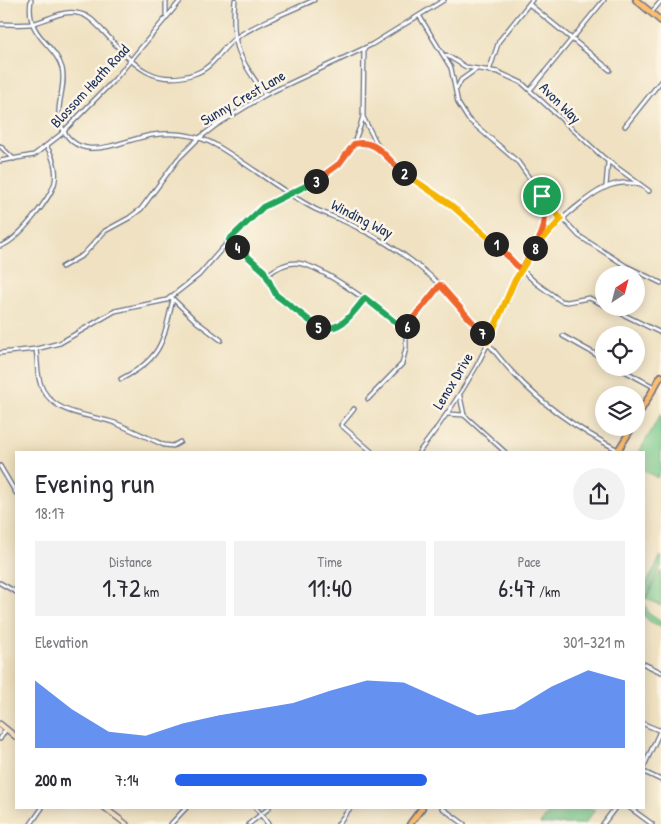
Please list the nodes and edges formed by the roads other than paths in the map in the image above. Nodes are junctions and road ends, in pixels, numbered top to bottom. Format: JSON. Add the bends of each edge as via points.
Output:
{"nodes":[{"id":1,"x":31,"y":0,"type":"edge"},
{"id":2,"x":166,"y":0,"type":"edge"},
{"id":3,"x":181,"y":0,"type":"edge"},
{"id":4,"x":235,"y":0,"type":"edge"},
{"id":5,"x":314,"y":0,"type":"edge"},
{"id":6,"x":444,"y":0,"type":"edge"},
{"id":7,"x":532,"y":0,"type":"edge"},
{"id":8,"x":604,"y":0,"type":"edge"},
{"id":9,"x":636,"y":0,"type":"edge"},
{"id":10,"x":661,"y":1,"type":"edge"},
{"id":11,"x":529,"y":4,"type":"junction"},
{"id":12,"x":651,"y":13,"type":"junction"},
{"id":13,"x":166,"y":16,"type":"junction"},
{"id":14,"x":420,"y":17,"type":"junction"},
{"id":15,"x":661,"y":21,"type":"edge"},
{"id":16,"x":33,"y":23,"type":"junction"},
{"id":17,"x":0,"y":24,"type":"edge"},
{"id":18,"x":234,"y":39,"type":"junction"},
{"id":19,"x":572,"y":39,"type":"junction"},
{"id":20,"x":364,"y":49,"type":"junction"},
{"id":21,"x":444,"y":54,"type":"junction"},
{"id":22,"x":130,"y":62,"type":"junction"},
{"id":23,"x":477,"y":70,"type":"junction"},
{"id":24,"x":610,"y":70,"type":"dead end"},
{"id":25,"x":489,"y":71,"type":"junction"},
{"id":26,"x":661,"y":81,"type":"edge"},
{"id":27,"x":530,"y":90,"type":"junction"},
{"id":28,"x":456,"y":91,"type":"junction"},
{"id":29,"x":266,"y":95,"type":"junction"},
{"id":30,"x":363,"y":116,"type":"junction"},
{"id":31,"x":625,"y":126,"type":"dead end"},
{"id":32,"x":64,"y":132,"type":"junction"},
{"id":33,"x":198,"y":139,"type":"junction"},
{"id":34,"x":354,"y":144,"type":"junction"},
{"id":35,"x":0,"y":146,"type":"edge"},
{"id":36,"x":378,"y":146,"type":"junction"},
{"id":37,"x":48,"y":147,"type":"junction"},
{"id":38,"x":14,"y":159,"type":"junction"},
{"id":39,"x":0,"y":161,"type":"edge"},
{"id":40,"x":608,"y":161,"type":"junction"},
{"id":41,"x":640,"y":185,"type":"junction"},
{"id":42,"x":606,"y":186,"type":"junction"},
{"id":43,"x":649,"y":191,"type":"dead end"},
{"id":44,"x":290,"y":194,"type":"junction"},
{"id":45,"x":542,"y":196,"type":"junction"},
{"id":46,"x":561,"y":219,"type":"junction"},
{"id":47,"x":542,"y":238,"type":"junction"},
{"id":48,"x":229,"y":240,"type":"junction"},
{"id":49,"x":0,"y":246,"type":"edge"},
{"id":50,"x":62,"y":267,"type":"dead end"},
{"id":51,"x":521,"y":270,"type":"junction"},
{"id":52,"x":267,"y":275,"type":"junction"},
{"id":53,"x":661,"y":283,"type":"edge"},
{"id":54,"x":440,"y":285,"type":"junction"},
{"id":55,"x":172,"y":298,"type":"junction"},
{"id":56,"x":365,"y":298,"type":"junction"},
{"id":57,"x":595,"y":301,"type":"edge"},
{"id":58,"x":626,"y":316,"type":"edge"},
{"id":59,"x":405,"y":330,"type":"junction"},
{"id":60,"x":661,"y":333,"type":"edge"},
{"id":61,"x":563,"y":336,"type":"dead end"},
{"id":62,"x":221,"y":340,"type":"dead end"},
{"id":63,"x":488,"y":342,"type":"junction"},
{"id":64,"x":36,"y":349,"type":"junction"},
{"id":65,"x":0,"y":353,"type":"edge"},
{"id":66,"x":595,"y":354,"type":"edge"},
{"id":67,"x":633,"y":376,"type":"edge"},
{"id":68,"x":661,"y":376,"type":"edge"},
{"id":69,"x":121,"y":379,"type":"dead end"},
{"id":70,"x":654,"y":388,"type":"junction"},
{"id":71,"x":460,"y":395,"type":"junction"},
{"id":72,"x":368,"y":399,"type":"dead end"},
{"id":73,"x":645,"y":404,"type":"edge"},
{"id":74,"x":354,"y":409,"type":"dead end"},
{"id":75,"x":448,"y":414,"type":"junction"},
{"id":76,"x":464,"y":415,"type":"junction"},
{"id":77,"x":627,"y":436,"type":"edge"},
{"id":78,"x":180,"y":442,"type":"dead end"},
{"id":79,"x":371,"y":451,"type":"edge"},
{"id":80,"x":420,"y":451,"type":"edge"},
{"id":81,"x":504,"y":451,"type":"edge"},
{"id":82,"x":618,"y":451,"type":"edge"},
{"id":83,"x":0,"y":466,"type":"edge"},
{"id":84,"x":15,"y":491,"type":"edge"},
{"id":85,"x":0,"y":583,"type":"edge"},
{"id":86,"x":15,"y":591,"type":"edge"},
{"id":87,"x":645,"y":664,"type":"edge"},
{"id":88,"x":661,"y":672,"type":"edge"},
{"id":89,"x":0,"y":724,"type":"edge"},
{"id":90,"x":645,"y":724,"type":"edge"},
{"id":91,"x":6,"y":729,"type":"junction"},
{"id":92,"x":661,"y":730,"type":"edge"},
{"id":93,"x":15,"y":736,"type":"edge"},
{"id":94,"x":0,"y":739,"type":"edge"},
{"id":95,"x":645,"y":764,"type":"edge"},
{"id":96,"x":645,"y":772,"type":"edge"},
{"id":97,"x":661,"y":780,"type":"edge"},
{"id":98,"x":41,"y":809,"type":"edge"},
{"id":99,"x":106,"y":809,"type":"edge"},
{"id":100,"x":185,"y":809,"type":"edge"},
{"id":101,"x":257,"y":809,"type":"edge"},
{"id":102,"x":268,"y":809,"type":"edge"},
{"id":103,"x":349,"y":809,"type":"edge"},
{"id":104,"x":421,"y":809,"type":"edge"},
{"id":105,"x":443,"y":809,"type":"edge"},
{"id":106,"x":614,"y":809,"type":"edge"},
{"id":107,"x":631,"y":809,"type":"edge"},
{"id":108,"x":260,"y":814,"type":"junction"},
{"id":109,"x":32,"y":824,"type":"edge"},
{"id":110,"x":126,"y":824,"type":"edge"},
{"id":111,"x":171,"y":824,"type":"edge"},
{"id":112,"x":249,"y":824,"type":"edge"},
{"id":113,"x":268,"y":824,"type":"edge"},
{"id":114,"x":338,"y":824,"type":"edge"},
{"id":115,"x":410,"y":824,"type":"edge"},
{"id":116,"x":464,"y":824,"type":"edge"},
{"id":117,"x":602,"y":824,"type":"edge"},
{"id":118,"x":652,"y":824,"type":"edge"}],
"edges":[{"from":1,"to":16,"type":"street"},
{"from":2,"to":13,"type":"street"},
{"from":3,"to":13,"type":"street","name":"Blossom Heath Road"},
{"from":4,"to":18,"type":"street"},
{"from":5,"to":18,"type":"street"},
{"from":6,"to":14,"type":"street","name":"Sunny Crest Lane"},
{"from":7,"to":11,"type":"street"},
{"from":8,"to":19,"type":"street"},
{"from":9,"to":12,"type":"main road"},
{"from":10,"to":12,"type":"street"},
{"from":11,"to":19,"type":"street"},
{"from":11,"to":25,"type":"street","via":[[499,41]]},
{"from":12,"to":15,"type":"main road"},
{"from":13,"to":22,"type":"street","name":"Blossom Heath Road"},
{"from":14,"to":20,"type":"street","name":"Sunny Crest Lane"},
{"from":14,"to":21,"type":"street"},
{"from":16,"to":17,"type":"street"},
{"from":16,"to":22,"type":"street","via":[[66,12],[84,14]]},
{"from":16,"to":32,"type":"street","via":[[62,69],[58,112]]},
{"from":18,"to":22,"type":"street","via":[[210,66],[192,75],[160,76]]},
{"from":18,"to":29,"type":"street","via":[[242,61]]},
{"from":19,"to":24,"type":"street"},
{"from":19,"to":27,"type":"street"},
{"from":20,"to":29,"type":"street","name":"Sunny Crest Lane"},
{"from":20,"to":30,"type":"street"},
{"from":21,"to":23,"type":"street","name":"Avon Way"},
{"from":21,"to":28,"type":"street","via":[[454,74]]},
{"from":22,"to":32,"type":"street","name":"Blossom Heath Road"},
{"from":23,"to":25,"type":"street","name":"Avon Way"},
{"from":23,"to":28,"type":"street","via":[[461,80]]},
{"from":25,"to":27,"type":"street","name":"Avon Way","via":[[513,78]]},
{"from":26,"to":31,"type":"street"},
{"from":27,"to":40,"type":"street","name":"Avon Way"},
{"from":28,"to":45,"type":"street","via":[[460,108],[468,119],[518,162]]},
{"from":29,"to":33,"type":"street","name":"Sunny Crest Lane"},
{"from":30,"to":34,"type":"street"},
{"from":30,"to":36,"type":"street"},
{"from":32,"to":33,"type":"street","name":"Winding Way","via":[[81,145],[100,149],[153,135],[175,134]]},
{"from":32,"to":37,"type":"street","name":"Blossom Heath Road"},
{"from":33,"to":44,"type":"street","name":"Winding Way","via":[[219,147]]},
{"from":33,"to":50,"type":"street","name":"Sunny Crest Lane","via":[[178,159],[141,208],[106,230],[83,255]]},
{"from":34,"to":36,"type":"street"},
{"from":34,"to":44,"type":"street","via":[[335,168]]},
{"from":35,"to":38,"type":"street"},
{"from":36,"to":51,"type":"street","via":[[397,168],[479,228]]},
{"from":37,"to":38,"type":"street","name":"Blossom Heath Road"},
{"from":37,"to":49,"type":"street","via":[[54,166],[54,185],[18,235]]},
{"from":38,"to":39,"type":"street","name":"Blossom Heath Road"},
{"from":40,"to":41,"type":"street","name":"Avon Way"},
{"from":40,"to":42,"type":"street"},
{"from":41,"to":42,"type":"street","name":"Lenox Drive","via":[[623,182]]},
{"from":41,"to":43,"type":"street","name":"Avon Way"},
{"from":42,"to":46,"type":"street","name":"Lenox Drive"},
{"from":44,"to":48,"type":"street","via":[[263,207]]},
{"from":44,"to":54,"type":"street","name":"Winding Way","via":[[379,239]]},
{"from":45,"to":46,"type":"street"},
{"from":45,"to":47,"type":"street","name":"Lenox Drive"},
{"from":46,"to":47,"type":"street","name":"Lenox Drive"},
{"from":46,"to":53,"type":"street","via":[[597,249]]},
{"from":47,"to":51,"type":"street","name":"Lenox Drive"},
{"from":48,"to":52,"type":"street"},
{"from":48,"to":55,"type":"street","via":[[199,275]]},
{"from":51,"to":57,"type":"street","via":[[561,301],[584,298]]},
{"from":51,"to":63,"type":"street","name":"Lenox Drive"},
{"from":52,"to":56,"type":"street","via":[[283,266],[302,264]]},
{"from":52,"to":56,"type":"street","via":[[276,295],[320,328],[338,326]]},
{"from":54,"to":59,"type":"street"},
{"from":54,"to":63,"type":"street","name":"Winding Way"},
{"from":55,"to":62,"type":"street"},
{"from":55,"to":64,"type":"street","via":[[161,303],[122,309],[65,341]]},
{"from":55,"to":69,"type":"street","via":[[159,349],[145,365]]},
{"from":56,"to":59,"type":"street"},
{"from":58,"to":60,"type":"street"},
{"from":59,"to":72,"type":"street","via":[[406,348],[402,364]]},
{"from":61,"to":66,"type":"street"},
{"from":63,"to":71,"type":"street","name":"Lenox Drive"},
{"from":63,"to":82,"type":"street","name":"Winding Way","via":[[512,372],[553,410]]},
{"from":64,"to":65,"type":"street"},
{"from":64,"to":78,"type":"street","via":[[40,384],[57,405],[70,412],[114,423],[164,445]]},
{"from":67,"to":70,"type":"street"},
{"from":68,"to":70,"type":"main road"},
{"from":70,"to":73,"type":"main road"},
{"from":71,"to":75,"type":"street","name":"Lenox Drive"},
{"from":71,"to":76,"type":"street"},
{"from":74,"to":79,"type":"street","via":[[341,425]]},
{"from":75,"to":76,"type":"street"},
{"from":75,"to":80,"type":"street","name":"Lenox Drive"},
{"from":76,"to":81,"type":"street"},
{"from":77,"to":82,"type":"main road"},
{"from":83,"to":84,"type":"street"},
{"from":85,"to":86,"type":"street"},
{"from":87,"to":88,"type":"street"},
{"from":89,"to":91,"type":"main road"},
{"from":90,"to":92,"type":"street"},
{"from":91,"to":93,"type":"main road"},
{"from":91,"to":94,"type":"street"},
{"from":92,"to":95,"type":"street"},
{"from":96,"to":97,"type":"street"},
{"from":98,"to":109,"type":"street"},
{"from":99,"to":110,"type":"main road"},
{"from":100,"to":111,"type":"street"},
{"from":101,"to":108,"type":"street"},
{"from":102,"to":108,"type":"street"},
{"from":103,"to":114,"type":"street"},
{"from":104,"to":115,"type":"main road"},
{"from":105,"to":116,"type":"street"},
{"from":106,"to":117,"type":"street"},
{"from":107,"to":118,"type":"street"},
{"from":108,"to":112,"type":"street"},
{"from":108,"to":113,"type":"street"}]}
